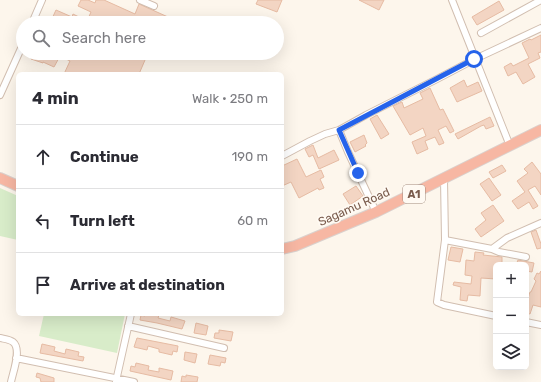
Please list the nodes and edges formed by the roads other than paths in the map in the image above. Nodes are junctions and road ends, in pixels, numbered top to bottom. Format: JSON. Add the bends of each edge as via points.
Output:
{"nodes":[{"id":1,"x":42,"y":0,"type":"edge"},
{"id":2,"x":140,"y":0,"type":"edge"},
{"id":3,"x":452,"y":0,"type":"edge"},
{"id":4,"x":541,"y":0,"type":"edge"},
{"id":5,"x":154,"y":6,"type":"dead end"},
{"id":6,"x":35,"y":16,"type":"edge"},
{"id":7,"x":541,"y":28,"type":"edge"},
{"id":8,"x":481,"y":33,"type":"dead end"},
{"id":9,"x":474,"y":59,"type":"junction"},
{"id":10,"x":16,"y":60,"type":"edge"},
{"id":11,"x":0,"y":77,"type":"edge"},
{"id":12,"x":7,"y":80,"type":"junction"},
{"id":13,"x":0,"y":95,"type":"edge"},
{"id":14,"x":339,"y":130,"type":"junction"},
{"id":15,"x":541,"y":130,"type":"edge"},
{"id":16,"x":510,"y":146,"type":"junction"},
{"id":17,"x":284,"y":155,"type":"edge"},
{"id":18,"x":0,"y":178,"type":"edge"},
{"id":19,"x":444,"y":179,"type":"junction"},
{"id":20,"x":16,"y":185,"type":"edge"},
{"id":21,"x":376,"y":212,"type":"junction"},
{"id":22,"x":541,"y":223,"type":"edge"},
{"id":23,"x":445,"y":240,"type":"junction"},
{"id":24,"x":284,"y":249,"type":"edge"},
{"id":25,"x":492,"y":249,"type":"junction"},
{"id":26,"x":526,"y":257,"type":"dead end"},
{"id":27,"x":493,"y":315,"type":"edge"},
{"id":28,"x":130,"y":316,"type":"edge"},
{"id":29,"x":529,"y":323,"type":"edge"},
{"id":30,"x":541,"y":325,"type":"edge"},
{"id":31,"x":128,"y":326,"type":"junction"},
{"id":32,"x":0,"y":338,"type":"edge"},
{"id":33,"x":224,"y":348,"type":"dead end"},
{"id":34,"x":16,"y":358,"type":"junction"},
{"id":35,"x":116,"y":380,"type":"edge"},
{"id":36,"x":11,"y":382,"type":"edge"},
{"id":37,"x":134,"y":382,"type":"edge"}],
"edges":[{"from":1,"to":6,"type":"street"},
{"from":2,"to":5,"type":"street"},
{"from":3,"to":9,"type":"street"},
{"from":4,"to":8,"type":"street"},
{"from":7,"to":9,"type":"street"},
{"from":9,"to":14,"type":"street"},
{"from":9,"to":16,"type":"street"},
{"from":10,"to":12,"type":"street"},
{"from":11,"to":12,"type":"street"},
{"from":12,"to":13,"type":"street"},
{"from":14,"to":17,"type":"street","via":[[320,136]]},
{"from":14,"to":21,"type":"street"},
{"from":15,"to":16,"type":"highway","name":"Sagamu Road","number":"A1"},
{"from":16,"to":19,"type":"highway","name":"Sagamu Road","number":"A1"},
{"from":18,"to":20,"type":"highway"},
{"from":19,"to":21,"type":"highway","name":"Sagamu Road","number":"A1"},
{"from":19,"to":23,"type":"street"},
{"from":21,"to":24,"type":"highway","name":"Sagamu Road","number":"A1"},
{"from":22,"to":25,"type":"street","via":[[507,238]]},
{"from":23,"to":25,"type":"street"},
{"from":23,"to":27,"type":"street","via":[[437,302]]},
{"from":25,"to":26,"type":"street"},
{"from":28,"to":31,"type":"street"},
{"from":29,"to":30,"type":"street"},
{"from":31,"to":33,"type":"street"},
{"from":31,"to":35,"type":"street"},
{"from":32,"to":34,"type":"street","via":[[14,342],[18,350]]},
{"from":34,"to":35,"type":"street"},
{"from":34,"to":36,"type":"street"},
{"from":35,"to":37,"type":"street"}]}
